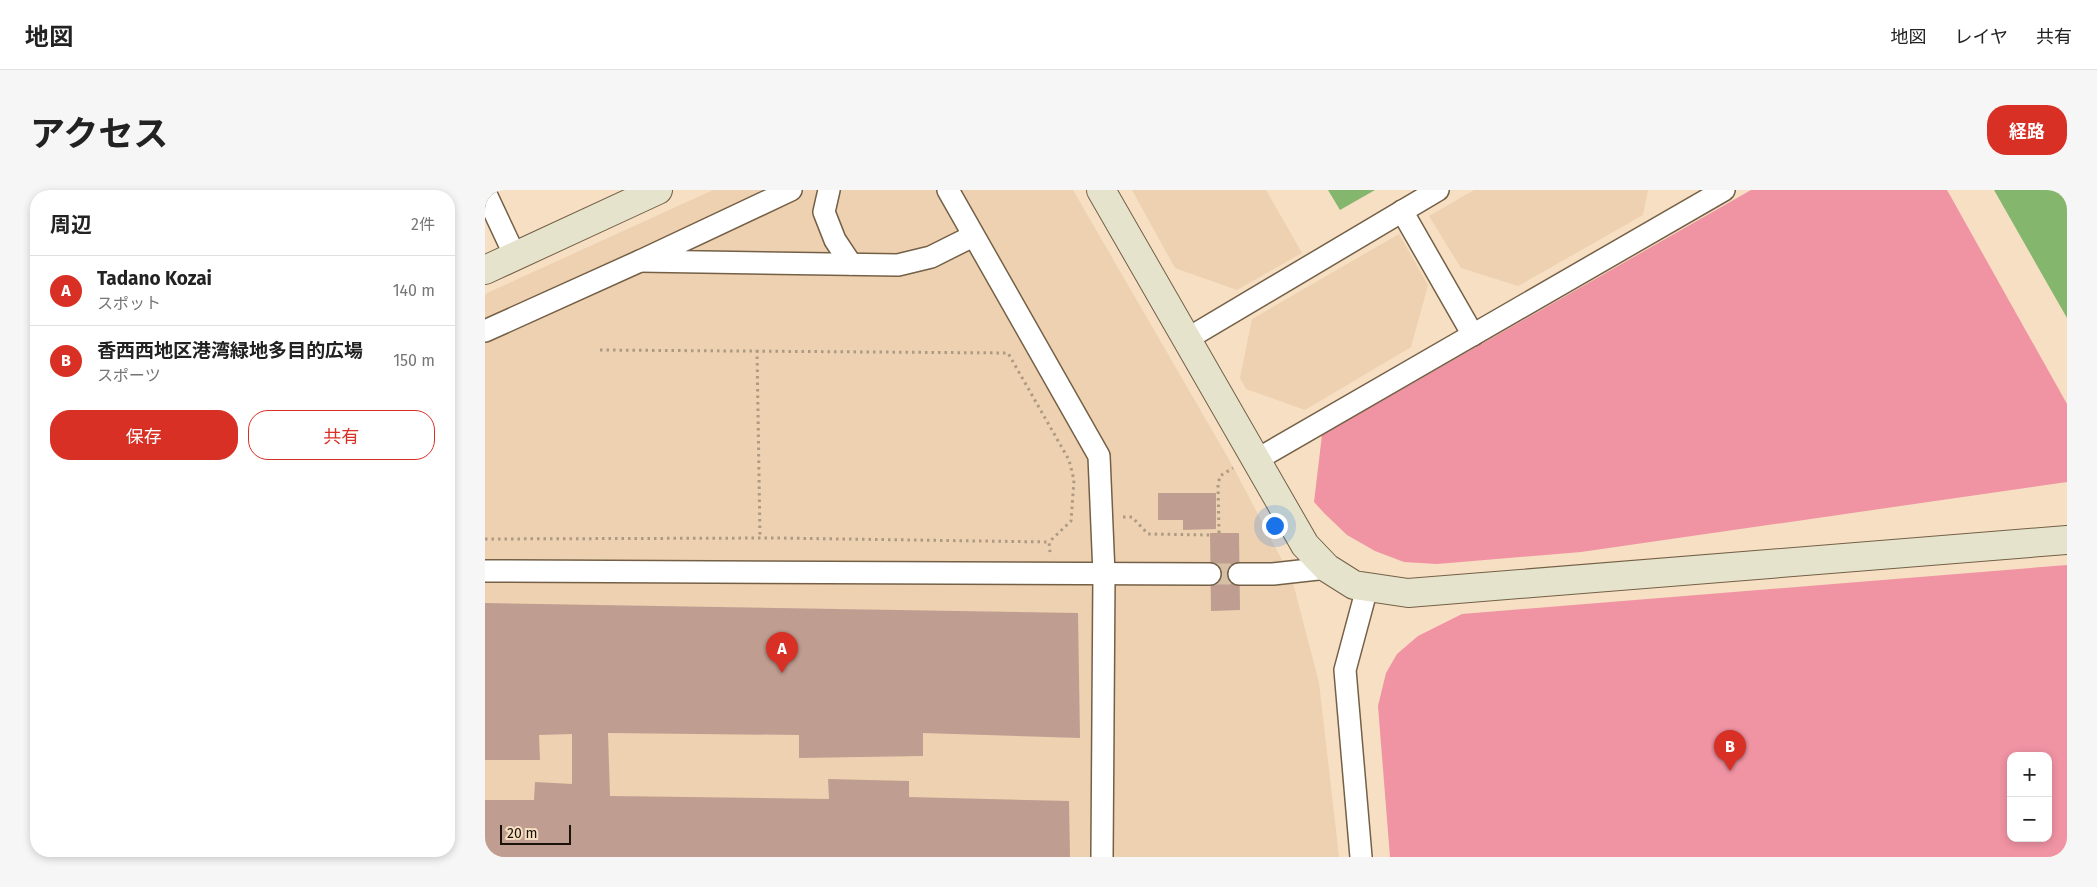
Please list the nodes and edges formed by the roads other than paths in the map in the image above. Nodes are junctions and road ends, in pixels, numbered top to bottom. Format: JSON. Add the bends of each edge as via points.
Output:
{"nodes":[{"id":1,"x":658,"y":190,"type":"edge"},
{"id":2,"x":791,"y":190,"type":"edge"},
{"id":3,"x":829,"y":190,"type":"edge"},
{"id":4,"x":948,"y":190,"type":"edge"},
{"id":5,"x":1101,"y":190,"type":"edge"},
{"id":6,"x":1438,"y":190,"type":"edge"},
{"id":7,"x":1724,"y":190,"type":"edge"},
{"id":8,"x":485,"y":192,"type":"edge"},
{"id":9,"x":1696,"y":197,"type":"edge"},
{"id":10,"x":1402,"y":211,"type":"junction"},
{"id":11,"x":973,"y":236,"type":"junction"},
{"id":12,"x":515,"y":256,"type":"junction"},
{"id":13,"x":640,"y":261,"type":"junction"},
{"id":14,"x":851,"y":264,"type":"junction"},
{"id":15,"x":485,"y":270,"type":"edge"},
{"id":16,"x":485,"y":331,"type":"edge"},
{"id":17,"x":1473,"y":335,"type":"junction"},
{"id":18,"x":1187,"y":339,"type":"junction"},
{"id":19,"x":1247,"y":463,"type":"junction"},
{"id":20,"x":2067,"y":540,"type":"edge"},
{"id":21,"x":1327,"y":568,"type":"junction"},
{"id":22,"x":485,"y":571,"type":"edge"},
{"id":23,"x":1104,"y":574,"type":"junction"},
{"id":24,"x":1210,"y":574,"type":"tunnel mouth"},
{"id":25,"x":1239,"y":574,"type":"tunnel mouth"},
{"id":26,"x":1367,"y":588,"type":"junction"},
{"id":27,"x":1101,"y":857,"type":"edge"},
{"id":28,"x":1361,"y":857,"type":"edge"}],
"edges":[{"from":1,"to":12,"type":"street"},
{"from":2,"to":13,"type":"street"},
{"from":3,"to":14,"type":"street","via":[[824,212],[835,240]]},
{"from":4,"to":11,"type":"street"},
{"from":5,"to":18,"type":"street"},
{"from":6,"to":10,"type":"street"},
{"from":7,"to":9,"type":"street"},
{"from":8,"to":12,"type":"street"},
{"from":9,"to":17,"type":"street"},
{"from":10,"to":17,"type":"street"},
{"from":10,"to":18,"type":"street"},
{"from":11,"to":14,"type":"street","via":[[931,257],[898,265]]},
{"from":11,"to":23,"type":"street","via":[[1099,456]]},
{"from":12,"to":15,"type":"street"},
{"from":13,"to":14,"type":"street"},
{"from":13,"to":16,"type":"street"},
{"from":17,"to":19,"type":"street"},
{"from":18,"to":19,"type":"street"},
{"from":19,"to":21,"type":"street","via":[[1305,545]]},
{"from":20,"to":26,"type":"street","via":[[1408,593]]},
{"from":21,"to":25,"type":"street"},
{"from":21,"to":26,"type":"street","via":[[1354,585]]},
{"from":22,"to":23,"type":"street"},
{"from":23,"to":24,"type":"street"},
{"from":23,"to":27,"type":"street"},
{"from":26,"to":28,"type":"street","via":[[1345,670]]}]}
